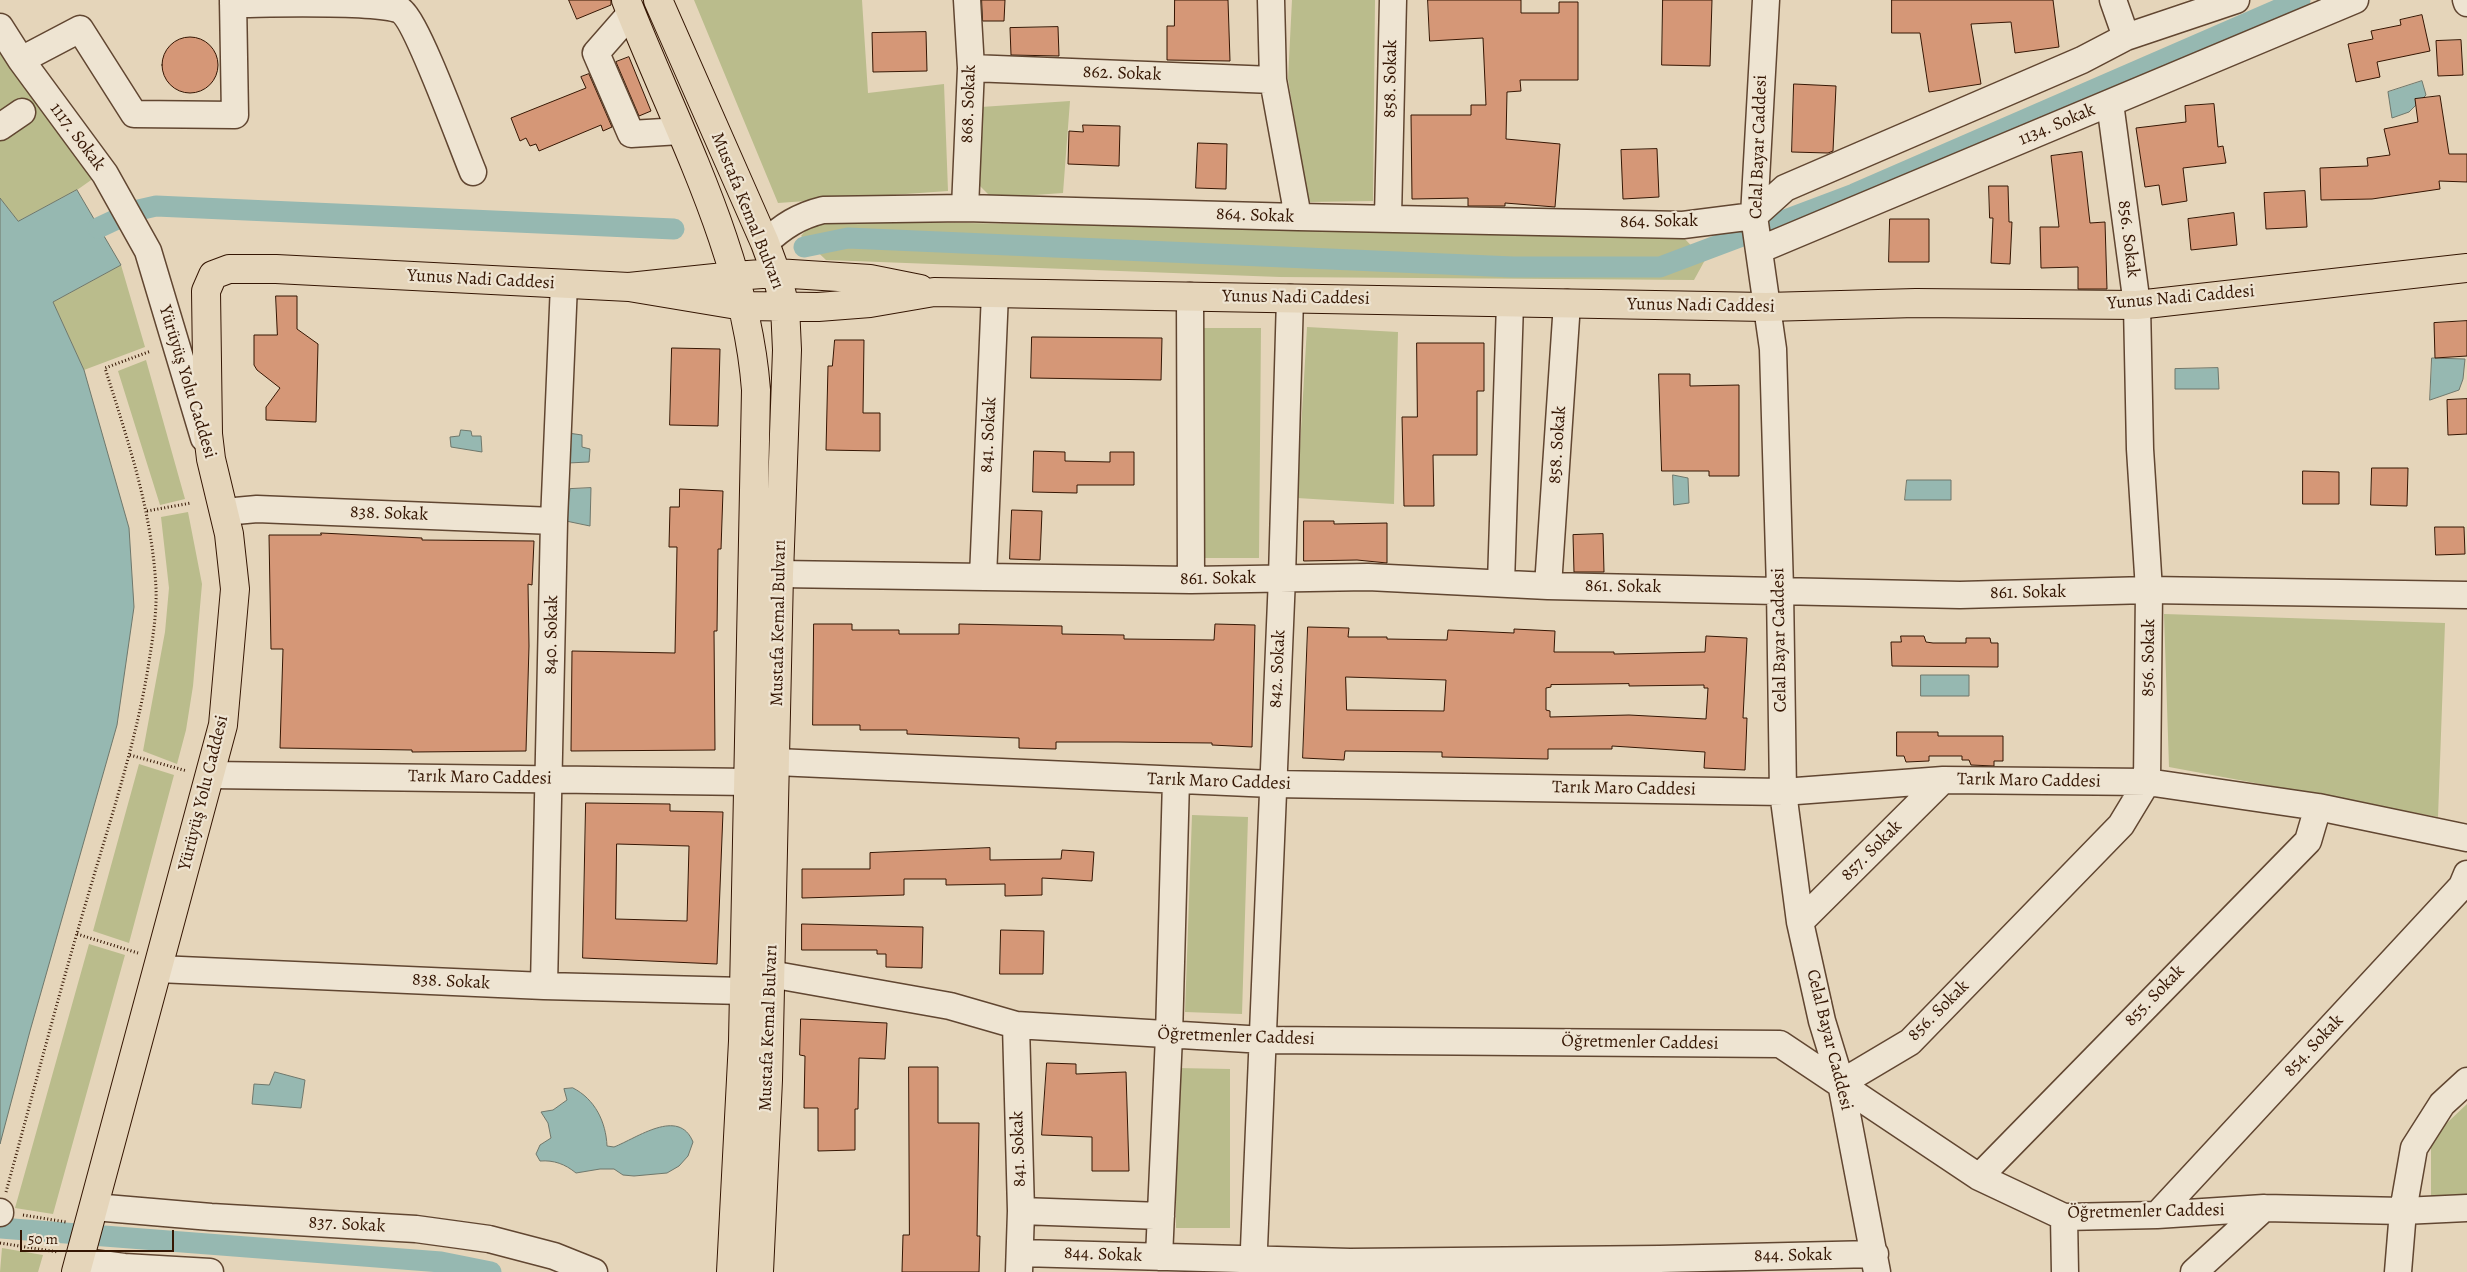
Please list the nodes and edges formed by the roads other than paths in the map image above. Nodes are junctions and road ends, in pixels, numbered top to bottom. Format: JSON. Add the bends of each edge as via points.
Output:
{"nodes":[{"id":1,"x":658,"y":0,"type":"edge"},
{"id":2,"x":967,"y":0,"type":"edge"},
{"id":3,"x":1272,"y":0,"type":"edge"},
{"id":4,"x":1393,"y":0,"type":"edge"},
{"id":5,"x":1766,"y":0,"type":"edge"},
{"id":6,"x":2113,"y":0,"type":"edge"},
{"id":7,"x":2236,"y":0,"type":"edge"},
{"id":8,"x":2355,"y":0,"type":"edge"},
{"id":9,"x":233,"y":2,"type":"edge"},
{"id":10,"x":628,"y":6,"type":"edge"},
{"id":11,"x":0,"y":27,"type":"edge"},
{"id":12,"x":2126,"y":36,"type":"junction"},
{"id":13,"x":21,"y":60,"type":"junction"},
{"id":14,"x":971,"y":68,"type":"junction"},
{"id":15,"x":1273,"y":80,"type":"junction"},
{"id":16,"x":2110,"y":103,"type":"junction"},
{"id":17,"x":22,"y":112,"type":"dead end"},
{"id":18,"x":0,"y":127,"type":"edge"},
{"id":19,"x":680,"y":131,"type":"junction"},
{"id":20,"x":473,"y":172,"type":"dead end"},
{"id":21,"x":965,"y":208,"type":"junction"},
{"id":22,"x":1298,"y":217,"type":"junction"},
{"id":23,"x":1388,"y":217,"type":"junction"},
{"id":24,"x":1754,"y":217,"type":"junction"},
{"id":25,"x":765,"y":243,"type":"junction"},
{"id":26,"x":1759,"y":249,"type":"junction"},
{"id":27,"x":148,"y":251,"type":"joint"},
{"id":28,"x":2467,"y":268,"type":"edge"},
{"id":29,"x":776,"y":274,"type":"junction"},
{"id":30,"x":734,"y":276,"type":"junction"},
{"id":31,"x":564,"y":284,"type":"junction"},
{"id":32,"x":629,"y":287,"type":"junction"},
{"id":33,"x":934,"y":292,"type":"junction"},
{"id":34,"x":995,"y":292,"type":"junction"},
{"id":35,"x":1190,"y":296,"type":"junction"},
{"id":36,"x":1290,"y":298,"type":"junction"},
{"id":37,"x":1510,"y":303,"type":"junction"},
{"id":38,"x":1567,"y":303,"type":"junction"},
{"id":39,"x":2137,"y":305,"type":"junction"},
{"id":40,"x":743,"y":306,"type":"junction"},
{"id":41,"x":785,"y":306,"type":"junction"},
{"id":42,"x":1766,"y":307,"type":"junction"},
{"id":43,"x":211,"y":459,"type":"junction"},
{"id":44,"x":224,"y":512,"type":"junction"},
{"id":45,"x":554,"y":521,"type":"junction"},
{"id":46,"x":779,"y":574,"type":"junction"},
{"id":47,"x":982,"y":577,"type":"junction"},
{"id":48,"x":1282,"y":577,"type":"junction"},
{"id":49,"x":1191,"y":580,"type":"junction"},
{"id":50,"x":1501,"y":583,"type":"junction"},
{"id":51,"x":1548,"y":586,"type":"junction"},
{"id":52,"x":1780,"y":589,"type":"junction"},
{"id":53,"x":2149,"y":590,"type":"junction"},
{"id":54,"x":2467,"y":595,"type":"edge"},
{"id":55,"x":776,"y":762,"type":"junction"},
{"id":56,"x":200,"y":773,"type":"junction"},
{"id":57,"x":550,"y":779,"type":"junction"},
{"id":58,"x":1176,"y":780,"type":"junction"},
{"id":59,"x":1944,"y":780,"type":"junction"},
{"id":60,"x":750,"y":782,"type":"junction"},
{"id":61,"x":2147,"y":782,"type":"junction"},
{"id":62,"x":1272,"y":784,"type":"junction"},
{"id":63,"x":1783,"y":792,"type":"junction"},
{"id":64,"x":2318,"y":807,"type":"junction"},
{"id":65,"x":2467,"y":838,"type":"edge"},
{"id":66,"x":2467,"y":874,"type":"edge"},
{"id":67,"x":1800,"y":922,"type":"junction"},
{"id":68,"x":149,"y":961,"type":"junction"},
{"id":69,"x":770,"y":974,"type":"junction"},
{"id":70,"x":544,"y":986,"type":"junction"},
{"id":71,"x":744,"y":992,"type":"junction"},
{"id":72,"x":1016,"y":1025,"type":"junction"},
{"id":73,"x":1169,"y":1036,"type":"junction"},
{"id":74,"x":1264,"y":1040,"type":"junction"},
{"id":75,"x":2467,"y":1081,"type":"edge"},
{"id":76,"x":1841,"y":1083,"type":"junction"},
{"id":77,"x":1979,"y":1177,"type":"junction"},
{"id":78,"x":94,"y":1207,"type":"junction"},
{"id":79,"x":2264,"y":1208,"type":"junction"},
{"id":80,"x":2467,"y":1208,"type":"edge"},
{"id":81,"x":1021,"y":1211,"type":"junction"},
{"id":82,"x":2403,"y":1211,"type":"junction"},
{"id":83,"x":2157,"y":1215,"type":"junction"},
{"id":84,"x":1161,"y":1216,"type":"junction"},
{"id":85,"x":2064,"y":1217,"type":"junction"},
{"id":86,"x":1159,"y":1257,"type":"junction"},
{"id":87,"x":71,"y":1262,"type":"edge"},
{"id":88,"x":1020,"y":1263,"type":"edge"},
{"id":89,"x":1876,"y":1263,"type":"edge"},
{"id":90,"x":1253,"y":1267,"type":"edge"},
{"id":91,"x":1350,"y":1267,"type":"edge"},
{"id":92,"x":210,"y":1272,"type":"edge"},
{"id":93,"x":594,"y":1272,"type":"edge"},
{"id":94,"x":731,"y":1272,"type":"edge"},
{"id":95,"x":759,"y":1272,"type":"edge"},
{"id":96,"x":2065,"y":1272,"type":"edge"},
{"id":97,"x":2194,"y":1272,"type":"edge"},
{"id":98,"x":2398,"y":1272,"type":"edge"}],
"edges":[{"from":1,"to":25,"type":"main road","name":"Mustafa Kemal Bulvarı"},
{"from":2,"to":14,"type":"street","name":"868. Sokak"},
{"from":3,"to":15,"type":"street"},
{"from":4,"to":23,"type":"street","name":"858. Sokak"},
{"from":5,"to":24,"type":"street","name":"Celal Bayar Caddesi"},
{"from":6,"to":12,"type":"street"},
{"from":7,"to":12,"type":"street"},
{"from":8,"to":16,"type":"street","name":"1134. Sokak"},
{"from":9,"to":13,"type":"street","via":[[235,115],[134,114],[80,29]]},
{"from":9,"to":20,"type":"street","via":[[356,2],[402,11],[425,51]]},
{"from":10,"to":19,"type":"main road","name":"Mustafa Kemal Bulvarı"},
{"from":10,"to":19,"type":"street","via":[[596,52],[631,134]]},
{"from":11,"to":13,"type":"street","name":"1117. Sokak"},
{"from":12,"to":24,"type":"street","via":[[2082,60],[1785,188]]},
{"from":13,"to":27,"type":"street","name":"1117. Sokak","via":[[105,174]]},
{"from":14,"to":15,"type":"street","name":"862. Sokak"},
{"from":14,"to":21,"type":"street","name":"868. Sokak"},
{"from":15,"to":22,"type":"street"},
{"from":16,"to":26,"type":"street","name":"1134. Sokak"},
{"from":16,"to":39,"type":"street","name":"856. Sokak"},
{"from":17,"to":18,"type":"street"},
{"from":19,"to":30,"type":"main road","name":"Mustafa Kemal Bulvarı"},
{"from":21,"to":22,"type":"street","name":"864. Sokak"},
{"from":21,"to":25,"type":"street","name":"864. Sokak","via":[[823,210],[790,222]]},
{"from":22,"to":23,"type":"street","name":"864. Sokak"},
{"from":23,"to":24,"type":"street","name":"864. Sokak","via":[[1683,224]]},
{"from":24,"to":26,"type":"street","name":"Celal Bayar Caddesi"},
{"from":25,"to":29,"type":"main road","name":"Mustafa Kemal Bulvarı"},
{"from":26,"to":42,"type":"street","name":"Celal Bayar Caddesi"},
{"from":27,"to":43,"type":"street","name":"Yürüyüş Yolu Caddesi"},
{"from":28,"to":39,"type":"main road","name":"Yunus Nadi Caddesi"},
{"from":29,"to":30,"type":"main road","name":"Yunus Nadi Caddesi"},
{"from":29,"to":33,"type":"main road","name":"Yunus Nadi Caddesi","via":[[870,279]]},
{"from":29,"to":41,"type":"main road","name":"Mustafa Kemal Bulvarı"},
{"from":30,"to":32,"type":"main road","name":"Yunus Nadi Caddesi"},
{"from":30,"to":40,"type":"main road","name":"Mustafa Kemal Bulvarı"},
{"from":31,"to":32,"type":"main road","name":"Yunus Nadi Caddesi"},
{"from":31,"to":43,"type":"main road","name":"Yunus Nadi Caddesi","via":[[276,269],[218,272],[206,291]]},
{"from":31,"to":45,"type":"street","name":"840. Sokak"},
{"from":32,"to":40,"type":"main road","name":"Yunus Nadi Caddesi"},
{"from":33,"to":34,"type":"main road","name":"Yunus Nadi Caddesi"},
{"from":33,"to":41,"type":"main road","name":"Yunus Nadi Caddesi","via":[[870,303]]},
{"from":34,"to":35,"type":"main road","name":"Yunus Nadi Caddesi"},
{"from":34,"to":47,"type":"street","name":"841. Sokak"},
{"from":35,"to":36,"type":"main road","name":"Yunus Nadi Caddesi"},
{"from":35,"to":49,"type":"street"},
{"from":36,"to":37,"type":"main road","name":"Yunus Nadi Caddesi"},
{"from":36,"to":48,"type":"street","name":"842. Sokak"},
{"from":37,"to":38,"type":"main road","name":"Yunus Nadi Caddesi"},
{"from":37,"to":50,"type":"street"},
{"from":38,"to":42,"type":"main road","name":"Yunus Nadi Caddesi"},
{"from":38,"to":51,"type":"street","name":"858. Sokak"},
{"from":39,"to":42,"type":"main road","name":"Yunus Nadi Caddesi","via":[[1916,303]]},
{"from":39,"to":53,"type":"street","name":"856. Sokak","via":[[2140,449]]},
{"from":40,"to":41,"type":"main road","name":"Yunus Nadi Caddesi"},
{"from":40,"to":60,"type":"main road","name":"Mustafa Kemal Bulvarı","via":[[753,349],[756,390]]},
{"from":41,"to":46,"type":"main road","name":"Mustafa Kemal Bulvarı","via":[[787,350]]},
{"from":42,"to":52,"type":"street","name":"Celal Bayar Caddesi","via":[[1773,349]]},
{"from":43,"to":44,"type":"main road","name":"Yürüyüş Yolu Caddesi"},
{"from":44,"to":45,"type":"street","name":"838. Sokak","via":[[257,509]]},
{"from":44,"to":56,"type":"main road","name":"Yürüyüş Yolu Caddesi","via":[[235,589],[223,725]]},
{"from":45,"to":57,"type":"street","name":"840. Sokak"},
{"from":46,"to":47,"type":"street","name":"861. Sokak"},
{"from":46,"to":55,"type":"main road","name":"Mustafa Kemal Bulvarı"},
{"from":47,"to":49,"type":"street","name":"861. Sokak"},
{"from":48,"to":49,"type":"street","name":"861. Sokak"},
{"from":48,"to":50,"type":"street","name":"861. Sokak"},
{"from":48,"to":62,"type":"street","name":"842. Sokak"},
{"from":50,"to":51,"type":"street","name":"861. Sokak"},
{"from":51,"to":52,"type":"street","name":"861. Sokak"},
{"from":52,"to":53,"type":"street","name":"861. Sokak","via":[[1960,595]]},
{"from":52,"to":63,"type":"street","name":"Celal Bayar Caddesi"},
{"from":53,"to":54,"type":"street","name":"861. Sokak"},
{"from":53,"to":61,"type":"street","name":"856. Sokak"},
{"from":55,"to":58,"type":"street","name":"Tarık Maro Caddesi"},
{"from":55,"to":69,"type":"main road","name":"Mustafa Kemal Bulvarı"},
{"from":56,"to":57,"type":"street","name":"Tarık Maro Caddesi"},
{"from":56,"to":68,"type":"main road","name":"Yürüyüş Yolu Caddesi"},
{"from":57,"to":60,"type":"street","name":"Tarık Maro Caddesi"},
{"from":57,"to":70,"type":"street","name":"840. Sokak"},
{"from":58,"to":62,"type":"street","name":"Tarık Maro Caddesi"},
{"from":58,"to":73,"type":"street"},
{"from":59,"to":61,"type":"street","name":"Tarık Maro Caddesi"},
{"from":59,"to":63,"type":"street","name":"Tarık Maro Caddesi"},
{"from":59,"to":67,"type":"street","name":"857. Sokak"},
{"from":60,"to":71,"type":"main road","name":"Mustafa Kemal Bulvarı"},
{"from":61,"to":64,"type":"street","name":"Tarık Maro Caddesi"},
{"from":61,"to":76,"type":"street","name":"856. Sokak","via":[[2121,824],[1910,1042]]},
{"from":62,"to":63,"type":"street","name":"Tarık Maro Caddesi"},
{"from":62,"to":74,"type":"street","name":"842. Sokak"},
{"from":63,"to":67,"type":"street","name":"Celal Bayar Caddesi"},
{"from":64,"to":65,"type":"street","name":"Tarık Maro Caddesi"},
{"from":64,"to":77,"type":"street","name":"855. Sokak","via":[[2308,840]]},
{"from":66,"to":83,"type":"street","name":"854. Sokak","via":[[2462,886]]},
{"from":67,"to":76,"type":"street","name":"Celal Bayar Caddesi","via":[[1822,1021]]},
{"from":68,"to":70,"type":"street","name":"838. Sokak"},
{"from":68,"to":78,"type":"main road","name":"Yürüyüş Yolu Caddesi"},
{"from":69,"to":72,"type":"street","name":"Öğretmenler Caddesi","via":[[950,1006]]},
{"from":69,"to":95,"type":"main road","name":"Mustafa Kemal Bulvarı"},
{"from":70,"to":71,"type":"street","name":"838. Sokak"},
{"from":71,"to":94,"type":"main road","name":"Mustafa Kemal Bulvarı"},
{"from":72,"to":73,"type":"street","name":"Öğretmenler Caddesi"},
{"from":72,"to":81,"type":"street","name":"841. Sokak"},
{"from":73,"to":74,"type":"street","name":"Öğretmenler Caddesi"},
{"from":73,"to":84,"type":"street"},
{"from":74,"to":76,"type":"street","name":"Öğretmenler Caddesi","via":[[1780,1044]]},
{"from":74,"to":90,"type":"street","name":"842. Sokak"},
{"from":75,"to":82,"type":"street","via":[[2442,1104],[2414,1148]]},
{"from":76,"to":77,"type":"street","name":"Öğretmenler Caddesi"},
{"from":76,"to":89,"type":"street","name":"Celal Bayar Caddesi"},
{"from":77,"to":85,"type":"street","name":"Öğretmenler Caddesi"},
{"from":78,"to":87,"type":"main road","name":"Yürüyüş Yolu Caddesi"},
{"from":78,"to":93,"type":"street","name":"837. Sokak","via":[[416,1229],[489,1239],[554,1256]]},
{"from":79,"to":82,"type":"street","name":"Öğretmenler Caddesi"},
{"from":79,"to":83,"type":"street","name":"Öğretmenler Caddesi"},
{"from":79,"to":97,"type":"street"},
{"from":80,"to":82,"type":"street","name":"Öğretmenler Caddesi"},
{"from":81,"to":84,"type":"street"},
{"from":81,"to":88,"type":"street","name":"841. Sokak"},
{"from":82,"to":98,"type":"street"},
{"from":83,"to":85,"type":"street","name":"Öğretmenler Caddesi"},
{"from":84,"to":86,"type":"street"},
{"from":85,"to":96,"type":"street"},
{"from":86,"to":88,"type":"street","name":"844. Sokak"},
{"from":86,"to":90,"type":"street","name":"844. Sokak"},
{"from":87,"to":92,"type":"street"},
{"from":89,"to":91,"type":"street","name":"844. Sokak","via":[[1660,1259]]},
{"from":90,"to":91,"type":"street","name":"844. Sokak"}]}
